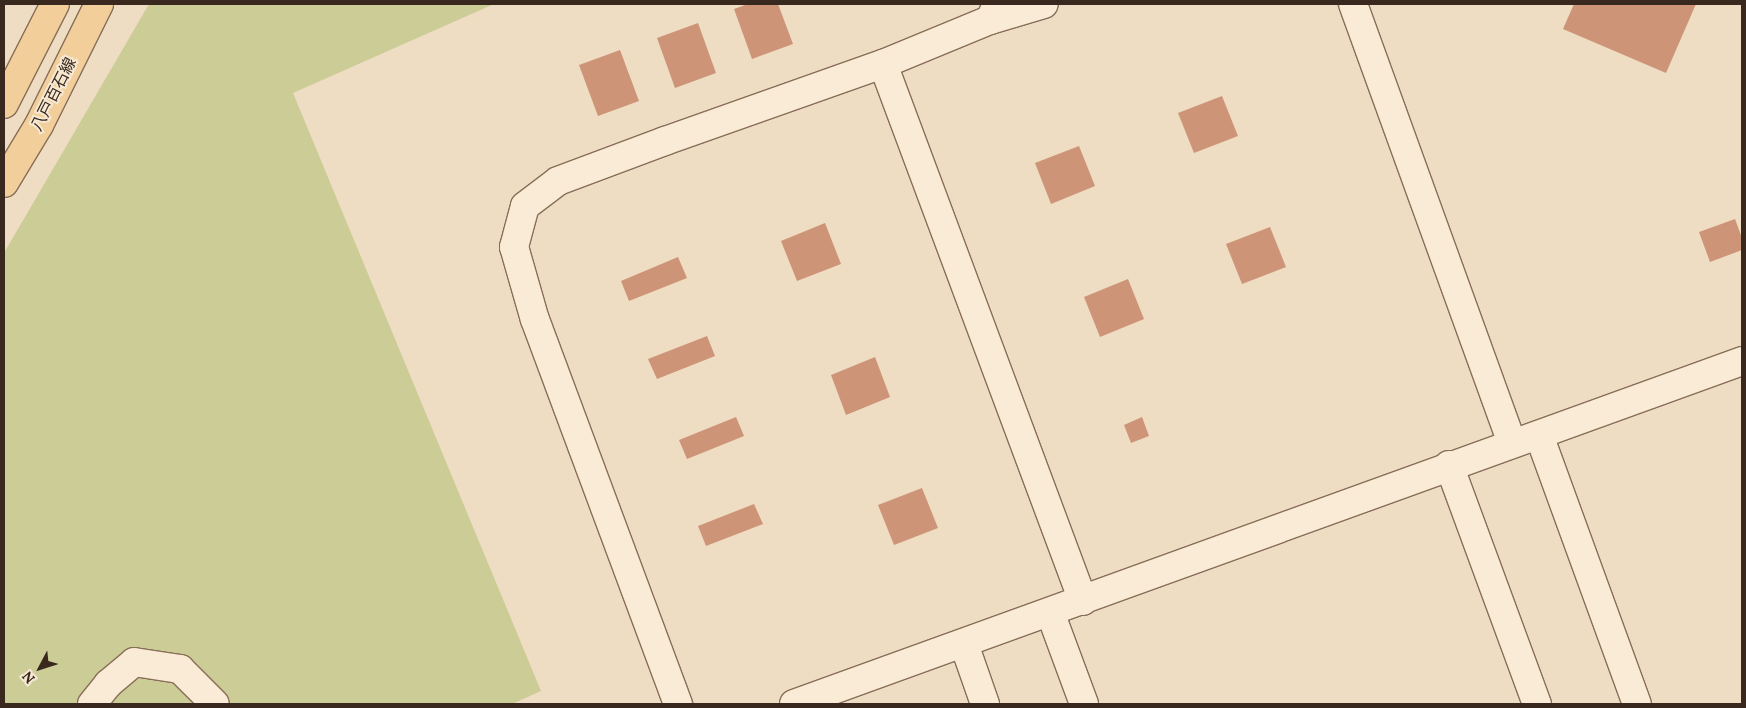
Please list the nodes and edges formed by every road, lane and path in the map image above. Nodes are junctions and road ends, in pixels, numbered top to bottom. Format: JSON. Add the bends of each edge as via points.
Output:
{"nodes":[{"id":1,"x":55,"y":4,"type":"edge"},
{"id":2,"x":99,"y":4,"type":"edge"},
{"id":3,"x":1044,"y":4,"type":"edge"},
{"id":4,"x":1353,"y":4,"type":"edge"},
{"id":5,"x":993,"y":12,"type":"edge"},
{"id":6,"x":883,"y":64,"type":"junction"},
{"id":7,"x":4,"y":104,"type":"edge"},
{"id":8,"x":4,"y":183,"type":"edge"},
{"id":9,"x":1742,"y":361,"type":"edge"},
{"id":10,"x":1539,"y":434,"type":"junction"},
{"id":11,"x":1512,"y":443,"type":"junction"},
{"id":12,"x":1449,"y":465,"type":"junction"},
{"id":13,"x":1083,"y":601,"type":"junction"},
{"id":14,"x":1050,"y":612,"type":"junction"},
{"id":15,"x":964,"y":644,"type":"junction"},
{"id":16,"x":92,"y":704,"type":"edge"},
{"id":17,"x":215,"y":704,"type":"edge"},
{"id":18,"x":678,"y":704,"type":"edge"},
{"id":19,"x":794,"y":704,"type":"edge"},
{"id":20,"x":986,"y":704,"type":"edge"},
{"id":21,"x":1084,"y":704,"type":"edge"},
{"id":22,"x":1537,"y":704,"type":"edge"},
{"id":23,"x":1638,"y":704,"type":"edge"}],
"edges":[{"from":1,"to":7,"type":"main road"},
{"from":2,"to":8,"type":"main road","name":"八戸百石線","via":[[39,126]]},
{"from":3,"to":5,"type":"lane"},
{"from":4,"to":11,"type":"lane"},
{"from":5,"to":6,"type":"lane"},
{"from":6,"to":13,"type":"lane"},
{"from":6,"to":18,"type":"lane","via":[[558,181],[525,206],[514,247],[535,320]]},
{"from":9,"to":10,"type":"lane"},
{"from":10,"to":11,"type":"lane"},
{"from":10,"to":23,"type":"lane"},
{"from":11,"to":12,"type":"lane"},
{"from":12,"to":13,"type":"lane"},
{"from":12,"to":22,"type":"lane"},
{"from":13,"to":14,"type":"lane"},
{"from":14,"to":15,"type":"lane"},
{"from":14,"to":21,"type":"lane"},
{"from":15,"to":19,"type":"lane"},
{"from":15,"to":20,"type":"lane"},
{"from":16,"to":17,"type":"lane","via":[[108,684],[134,662],[180,669]]}]}
